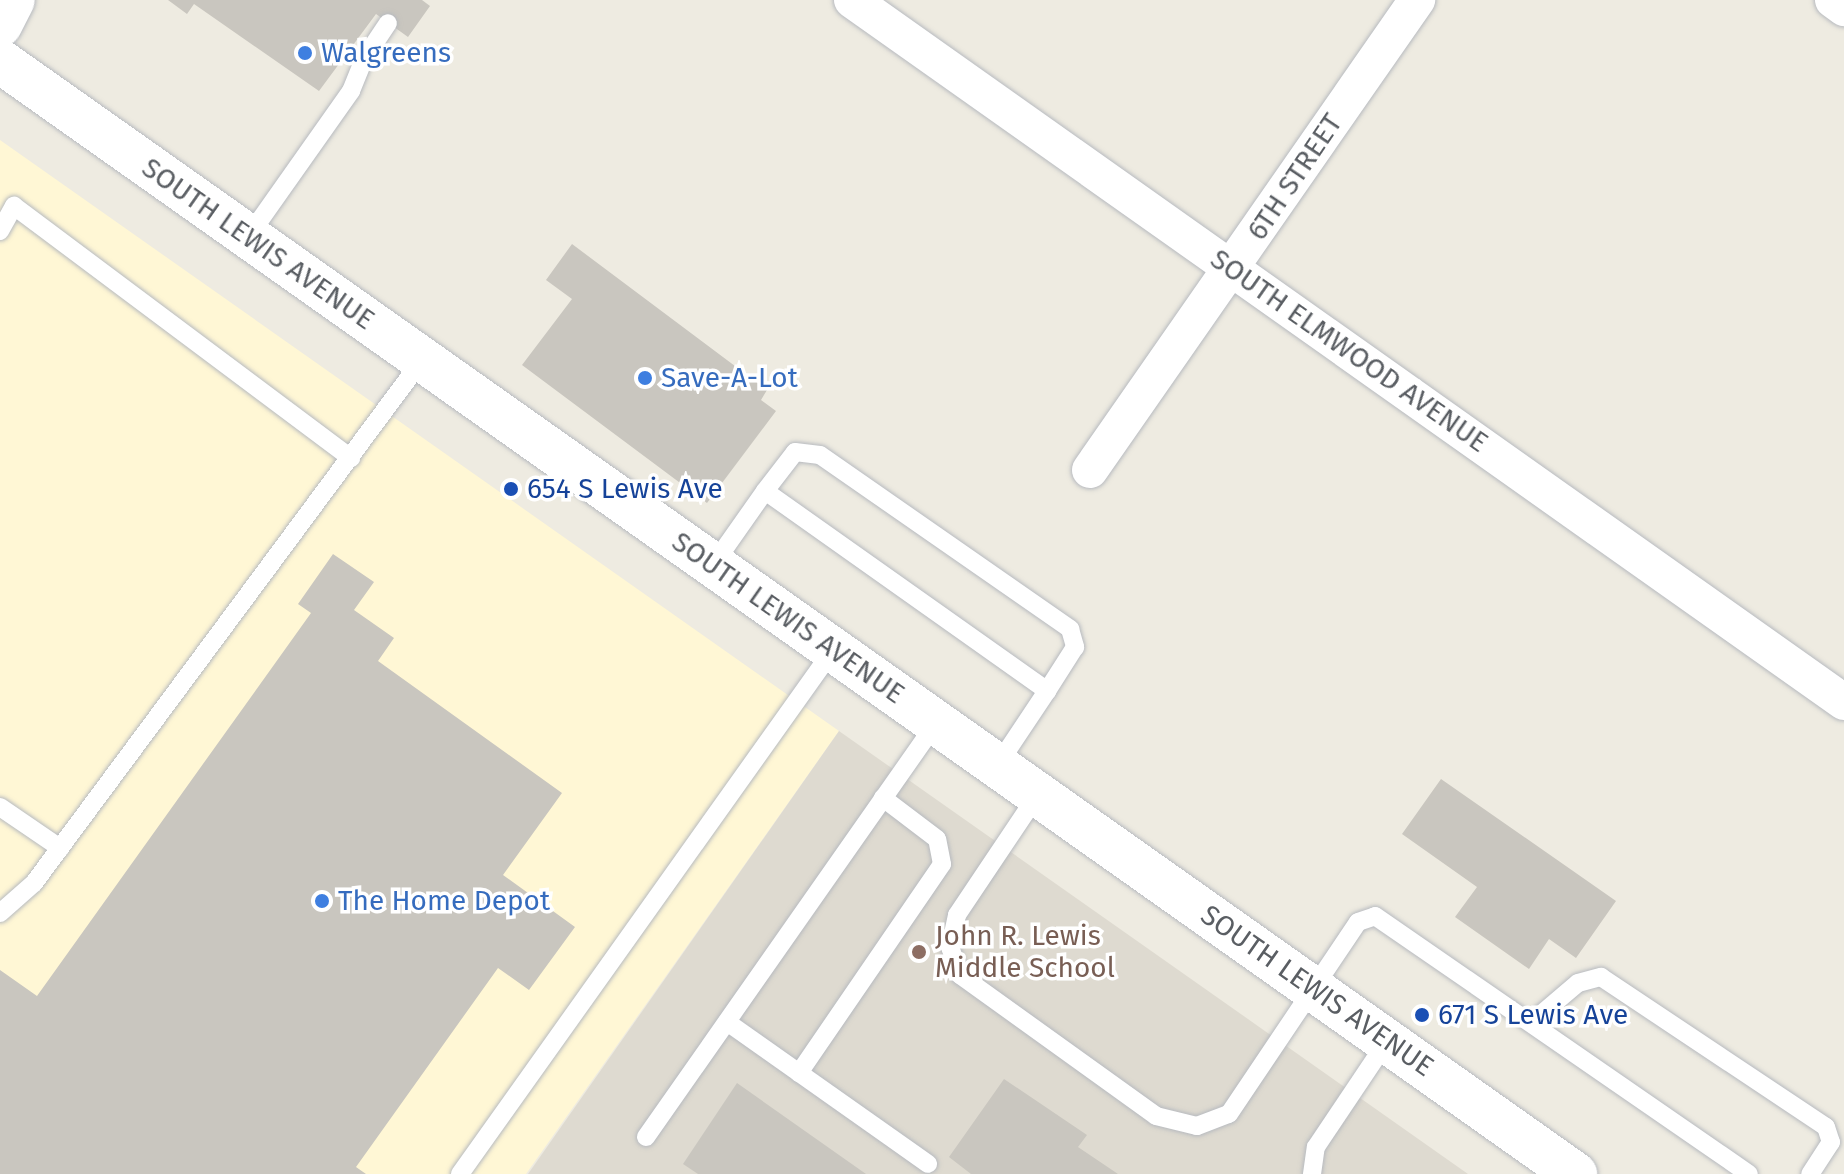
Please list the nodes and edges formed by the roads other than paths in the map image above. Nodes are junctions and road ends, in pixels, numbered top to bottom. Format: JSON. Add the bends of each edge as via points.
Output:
{"nodes":[{"id":1,"x":13,"y":0,"type":"edge"},
{"id":2,"x":852,"y":0,"type":"edge"},
{"id":3,"x":1417,"y":0,"type":"edge"},
{"id":4,"x":1833,"y":0,"type":"edge"},
{"id":5,"x":1844,"y":8,"type":"edge"},
{"id":6,"x":388,"y":23,"type":"dead end"},
{"id":7,"x":0,"y":25,"type":"edge"},
{"id":8,"x":0,"y":61,"type":"edge"},
{"id":9,"x":0,"y":231,"type":"edge"},
{"id":10,"x":248,"y":237,"type":"junction"},
{"id":11,"x":1233,"y":268,"type":"junction"},
{"id":12,"x":423,"y":360,"type":"junction"},
{"id":13,"x":351,"y":458,"type":"junction"},
{"id":14,"x":1090,"y":470,"type":"dead end"},
{"id":15,"x":765,"y":491,"type":"junction"},
{"id":16,"x":713,"y":565,"type":"junction"},
{"id":17,"x":833,"y":650,"type":"junction"},
{"id":18,"x":1047,"y":691,"type":"junction"},
{"id":19,"x":1844,"y":702,"type":"edge"},
{"id":20,"x":936,"y":723,"type":"junction"},
{"id":21,"x":997,"y":766,"type":"junction"},
{"id":22,"x":1038,"y":794,"type":"junction"},
{"id":23,"x":883,"y":798,"type":"junction"},
{"id":24,"x":0,"y":807,"type":"edge"},
{"id":25,"x":60,"y":848,"type":"junction"},
{"id":26,"x":2,"y":910,"type":"edge"},
{"id":27,"x":1312,"y":988,"type":"junction"},
{"id":28,"x":727,"y":1022,"type":"junction"},
{"id":29,"x":1532,"y":1022,"type":"junction"},
{"id":30,"x":1387,"y":1041,"type":"junction"},
{"id":31,"x":799,"y":1073,"type":"junction"},
{"id":32,"x":646,"y":1137,"type":"dead end"},
{"id":33,"x":928,"y":1164,"type":"dead end"},
{"id":34,"x":460,"y":1174,"type":"edge"},
{"id":35,"x":1312,"y":1174,"type":"edge"},
{"id":36,"x":1575,"y":1174,"type":"edge"},
{"id":37,"x":1749,"y":1174,"type":"edge"},
{"id":38,"x":1810,"y":1174,"type":"edge"}],
"edges":[{"from":1,"to":7,"type":"main road"},
{"from":2,"to":11,"type":"street","name":"SOUTH ELMWOOD AVENUE"},
{"from":3,"to":11,"type":"street","name":"6TH STREET"},
{"from":4,"to":5,"type":"street"},
{"from":6,"to":10,"type":"lane","via":[[351,91]]},
{"from":8,"to":10,"type":"main road","name":"SOUTH LEWIS AVENUE"},
{"from":9,"to":13,"type":"lane","via":[[14,206]]},
{"from":10,"to":12,"type":"main road","name":"SOUTH LEWIS AVENUE"},
{"from":11,"to":14,"type":"street","name":"6TH STREET"},
{"from":11,"to":19,"type":"street","name":"SOUTH ELMWOOD AVENUE"},
{"from":12,"to":13,"type":"lane"},
{"from":12,"to":16,"type":"main road","name":"SOUTH LEWIS AVENUE"},
{"from":13,"to":25,"type":"lane"},
{"from":15,"to":16,"type":"lane"},
{"from":15,"to":18,"type":"lane"},
{"from":15,"to":18,"type":"lane","via":[[795,452],[820,455],[1070,629],[1075,647]]},
{"from":16,"to":17,"type":"main road","name":"SOUTH LEWIS AVENUE"},
{"from":17,"to":20,"type":"main road","name":"SOUTH LEWIS AVENUE"},
{"from":17,"to":34,"type":"lane"},
{"from":18,"to":21,"type":"lane"},
{"from":20,"to":21,"type":"main road","name":"SOUTH LEWIS AVENUE"},
{"from":20,"to":23,"type":"lane"},
{"from":21,"to":22,"type":"main road","name":"SOUTH LEWIS AVENUE"},
{"from":22,"to":27,"type":"main road","name":"SOUTH LEWIS AVENUE"},
{"from":22,"to":27,"type":"lane","via":[[957,915],[950,947],[960,975],[1156,1116],[1197,1126],[1229,1114]]},
{"from":23,"to":28,"type":"lane"},
{"from":23,"to":31,"type":"lane","via":[[937,839],[942,864]]},
{"from":24,"to":25,"type":"lane"},
{"from":25,"to":26,"type":"lane","via":[[34,883]]},
{"from":27,"to":29,"type":"lane","via":[[1358,922],[1375,916]]},
{"from":27,"to":30,"type":"main road","name":"SOUTH LEWIS AVENUE"},
{"from":28,"to":31,"type":"lane"},
{"from":28,"to":32,"type":"lane"},
{"from":29,"to":37,"type":"lane"},
{"from":29,"to":38,"type":"lane","via":[[1578,983],[1601,977],[1826,1127],[1831,1142]]},
{"from":30,"to":35,"type":"lane","via":[[1316,1147]]},
{"from":30,"to":36,"type":"main road","name":"SOUTH LEWIS AVENUE"},
{"from":31,"to":33,"type":"lane"}]}
